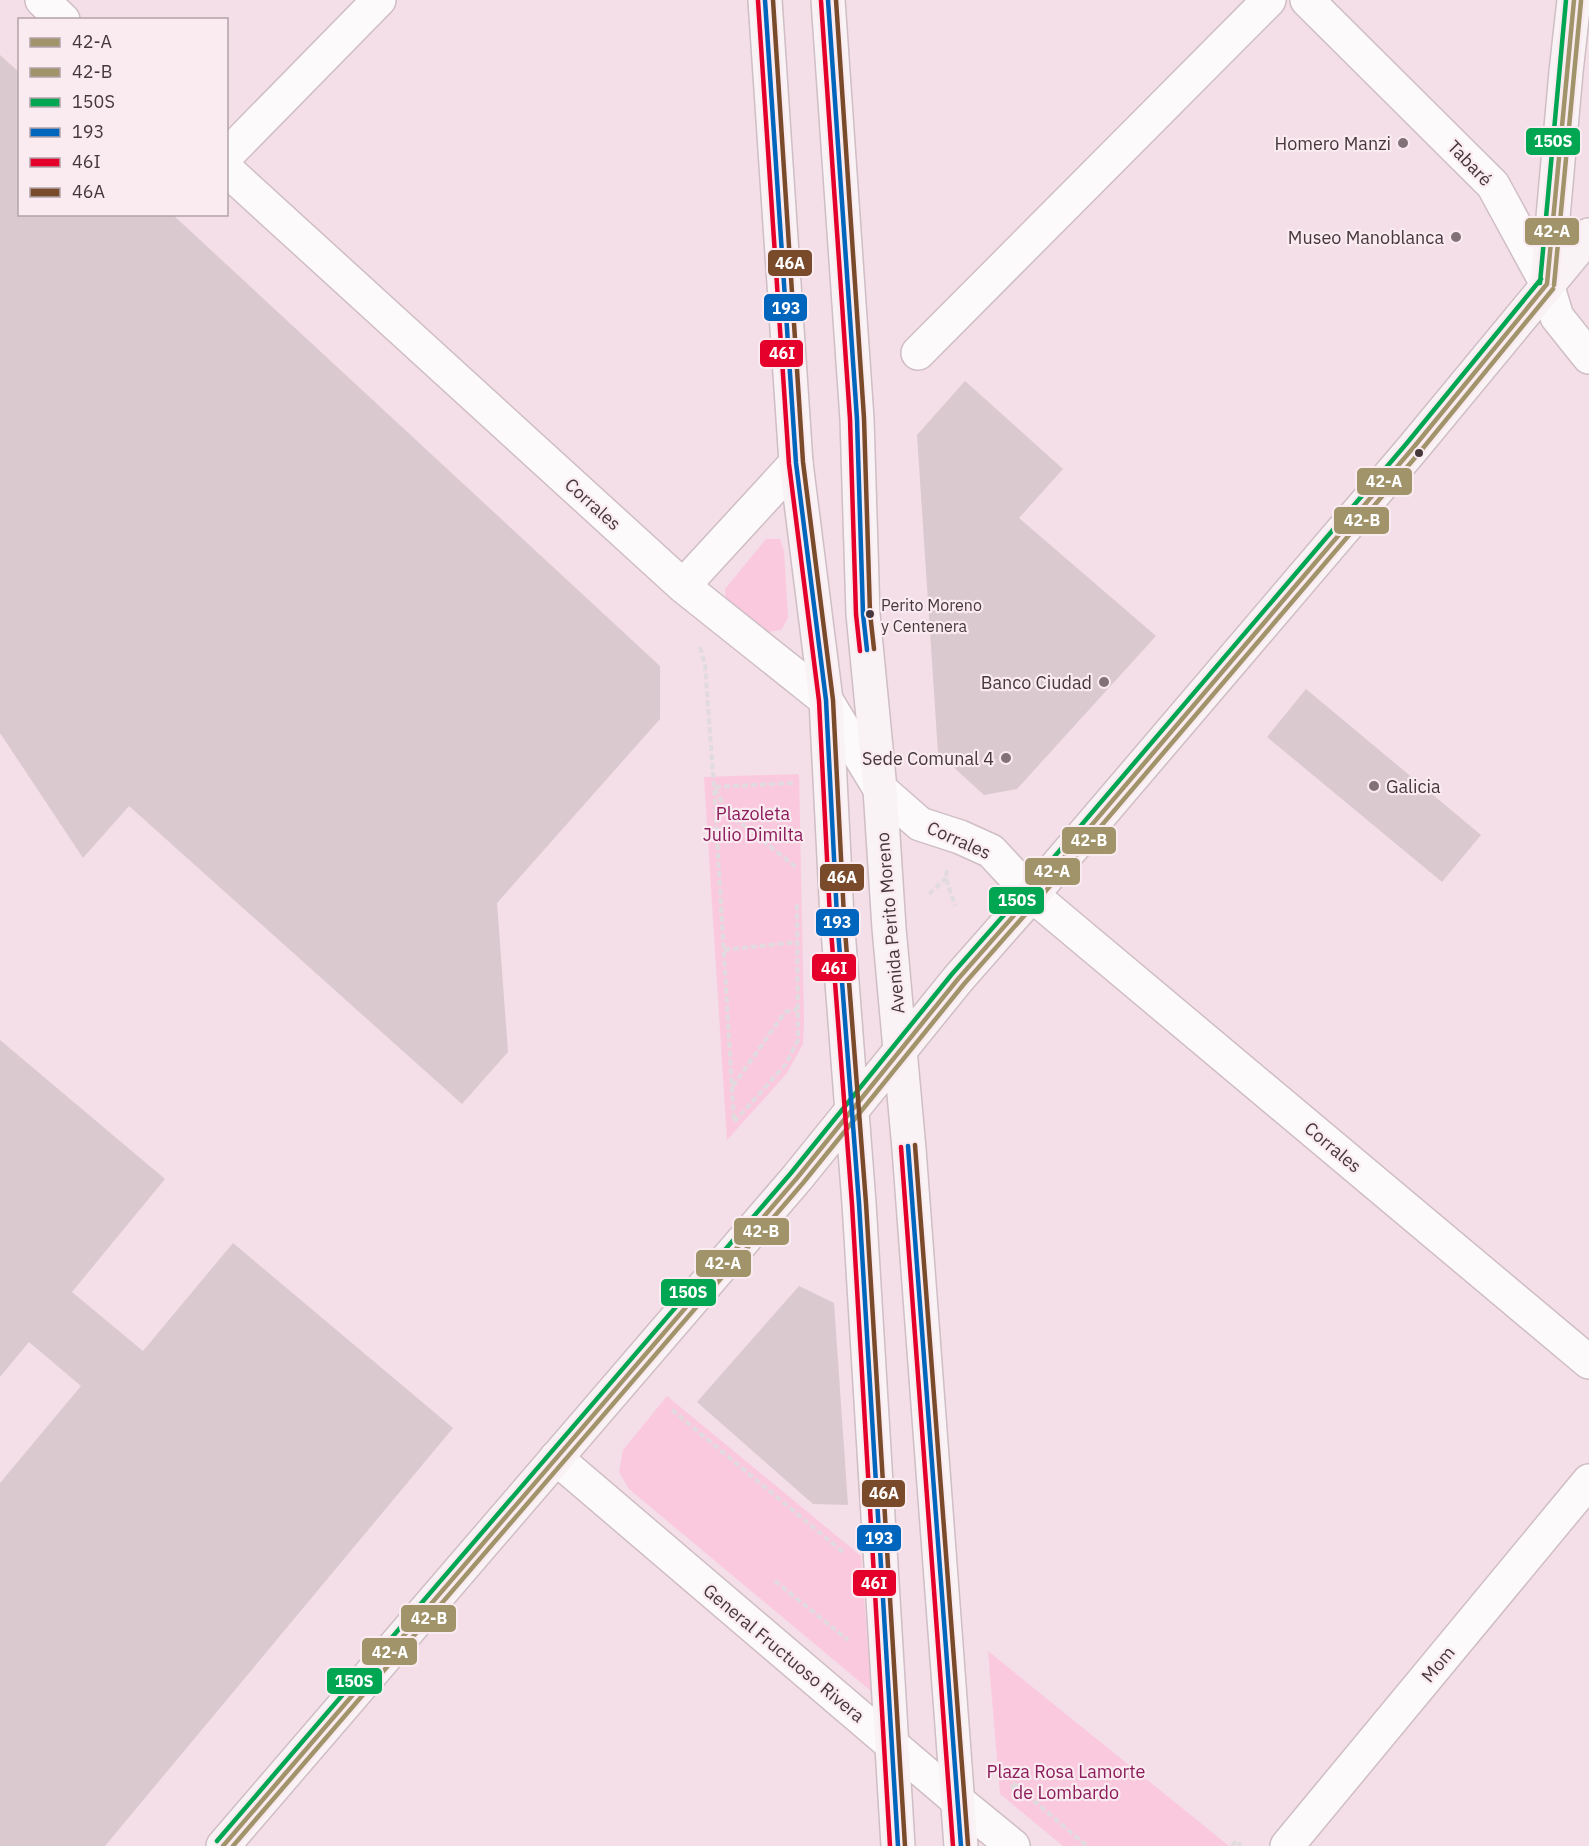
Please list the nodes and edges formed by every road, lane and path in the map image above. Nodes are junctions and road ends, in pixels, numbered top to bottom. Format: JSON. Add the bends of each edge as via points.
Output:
{"nodes":[{"id":1,"x":42,"y":0,"type":"edge"},
{"id":2,"x":378,"y":0,"type":"edge"},
{"id":3,"x":765,"y":0,"type":"edge"},
{"id":4,"x":828,"y":0,"type":"edge"},
{"id":5,"x":1269,"y":0,"type":"edge"},
{"id":6,"x":1307,"y":0,"type":"edge"},
{"id":7,"x":1574,"y":0,"type":"edge"},
{"id":8,"x":61,"y":18,"type":"edge"},
{"id":9,"x":1566,"y":72,"type":"junction"},
{"id":10,"x":1589,"y":104,"type":"edge"},
{"id":11,"x":228,"y":154,"type":"edge"},
{"id":12,"x":228,"y":172,"type":"edge"},
{"id":13,"x":1589,"y":235,"type":"edge"},
{"id":14,"x":1547,"y":284,"type":"junction"},
{"id":15,"x":918,"y":353,"type":"dead end"},
{"id":16,"x":1589,"y":357,"type":"edge"},
{"id":17,"x":796,"y":463,"type":"junction"},
{"id":18,"x":683,"y":586,"type":"junction"},
{"id":19,"x":699,"y":642,"type":"dead end"},
{"id":20,"x":826,"y":700,"type":"junction"},
{"id":21,"x":795,"y":783,"type":"dead end"},
{"id":22,"x":714,"y":787,"type":"junction"},
{"id":23,"x":880,"y":789,"type":"junction"},
{"id":24,"x":796,"y":855,"type":"dead end"},
{"id":25,"x":796,"y":867,"type":"junction"},
{"id":26,"x":796,"y":878,"type":"dead end"},
{"id":27,"x":929,"y":894,"type":"dead end"},
{"id":28,"x":1032,"y":895,"type":"junction"},
{"id":29,"x":797,"y":899,"type":"dead end"},
{"id":30,"x":955,"y":906,"type":"dead end"},
{"id":31,"x":797,"y":942,"type":"junction"},
{"id":32,"x":724,"y":950,"type":"junction"},
{"id":33,"x":798,"y":1009,"type":"junction"},
{"id":34,"x":901,"y":1052,"type":"junction"},
{"id":35,"x":732,"y":1086,"type":"junction"},
{"id":36,"x":852,"y":1111,"type":"junction"},
{"id":37,"x":1589,"y":1362,"type":"edge"},
{"id":38,"x":672,"y":1410,"type":"dead end"},
{"id":39,"x":556,"y":1458,"type":"junction"},
{"id":40,"x":1589,"y":1481,"type":"edge"},
{"id":41,"x":850,"y":1557,"type":"dead end"},
{"id":42,"x":776,"y":1581,"type":"dead end"},
{"id":43,"x":851,"y":1632,"type":"dead end"},
{"id":44,"x":891,"y":1743,"type":"junction"},
{"id":45,"x":1013,"y":1783,"type":"dead end"},
{"id":46,"x":958,"y":1801,"type":"junction"},
{"id":47,"x":223,"y":1846,"type":"edge"},
{"id":48,"x":898,"y":1846,"type":"edge"},
{"id":49,"x":961,"y":1846,"type":"edge"},
{"id":50,"x":1013,"y":1846,"type":"edge"},
{"id":51,"x":1087,"y":1846,"type":"edge"},
{"id":52,"x":1232,"y":1846,"type":"edge"},
{"id":53,"x":1241,"y":1846,"type":"edge"},
{"id":54,"x":1287,"y":1846,"type":"edge"}],
"edges":[{"from":1,"to":8,"type":"street"},
{"from":2,"to":11,"type":"street"},
{"from":3,"to":17,"type":"main road"},
{"from":4,"to":23,"type":"main road","name":"Avenida Perito Moreno","via":[[857,419],[863,614]]},
{"from":5,"to":15,"type":"street"},
{"from":6,"to":14,"type":"street","name":"Tabaré","via":[[1493,185]]},
{"from":7,"to":9,"type":"main road"},
{"from":9,"to":10,"type":"main road"},
{"from":9,"to":14,"type":"main road"},
{"from":12,"to":18,"type":"street","name":"Corrales"},
{"from":13,"to":14,"type":"main road"},
{"from":14,"to":16,"type":"street","name":"Tabaré","via":[[1557,317]]},
{"from":14,"to":28,"type":"main road","via":[[1413,448]]},
{"from":17,"to":18,"type":"street"},
{"from":17,"to":20,"type":"main road"},
{"from":18,"to":20,"type":"street","name":"Corrales"},
{"from":19,"to":22,"type":"path","via":[[705,665]]},
{"from":20,"to":23,"type":"street","name":"Corrales"},
{"from":20,"to":36,"type":"main road"},
{"from":21,"to":22,"type":"path"},
{"from":22,"to":25,"type":"path","via":[[728,813]]},
{"from":22,"to":32,"type":"path"},
{"from":23,"to":28,"type":"street","name":"Corrales","via":[[920,824],[991,850]]},
{"from":23,"to":34,"type":"main road","name":"Avenida Perito Moreno"},
{"from":24,"to":25,"type":"path"},
{"from":25,"to":26,"type":"path"},
{"from":27,"to":30,"type":"path","via":[[946,878]]},
{"from":28,"to":34,"type":"main road","via":[[958,979]]},
{"from":28,"to":37,"type":"street","name":"Corrales"},
{"from":29,"to":31,"type":"path"},
{"from":31,"to":32,"type":"path"},
{"from":31,"to":33,"type":"path"},
{"from":32,"to":35,"type":"path"},
{"from":33,"to":35,"type":"path","via":[[785,1012]]},
{"from":33,"to":35,"type":"path","via":[[798,1040],[786,1065],[734,1122]]},
{"from":34,"to":36,"type":"main road"},
{"from":34,"to":46,"type":"main road","name":"Avenida Perito Moreno"},
{"from":36,"to":39,"type":"main road"},
{"from":36,"to":44,"type":"main road"},
{"from":38,"to":41,"type":"path"},
{"from":39,"to":44,"type":"street","name":"General Fructuoso Rivera"},
{"from":39,"to":47,"type":"main road"},
{"from":40,"to":54,"type":"street","name":"Mom"},
{"from":42,"to":43,"type":"path","via":[[851,1642]]},
{"from":44,"to":46,"type":"street","name":"General Fructuoso Rivera"},
{"from":44,"to":48,"type":"main road"},
{"from":45,"to":51,"type":"path"},
{"from":46,"to":49,"type":"main road","name":"Avenida Perito Moreno"},
{"from":46,"to":50,"type":"street","name":"General Fructuoso Rivera"},
{"from":52,"to":53,"type":"path","via":[[1236,1841]]}]}
